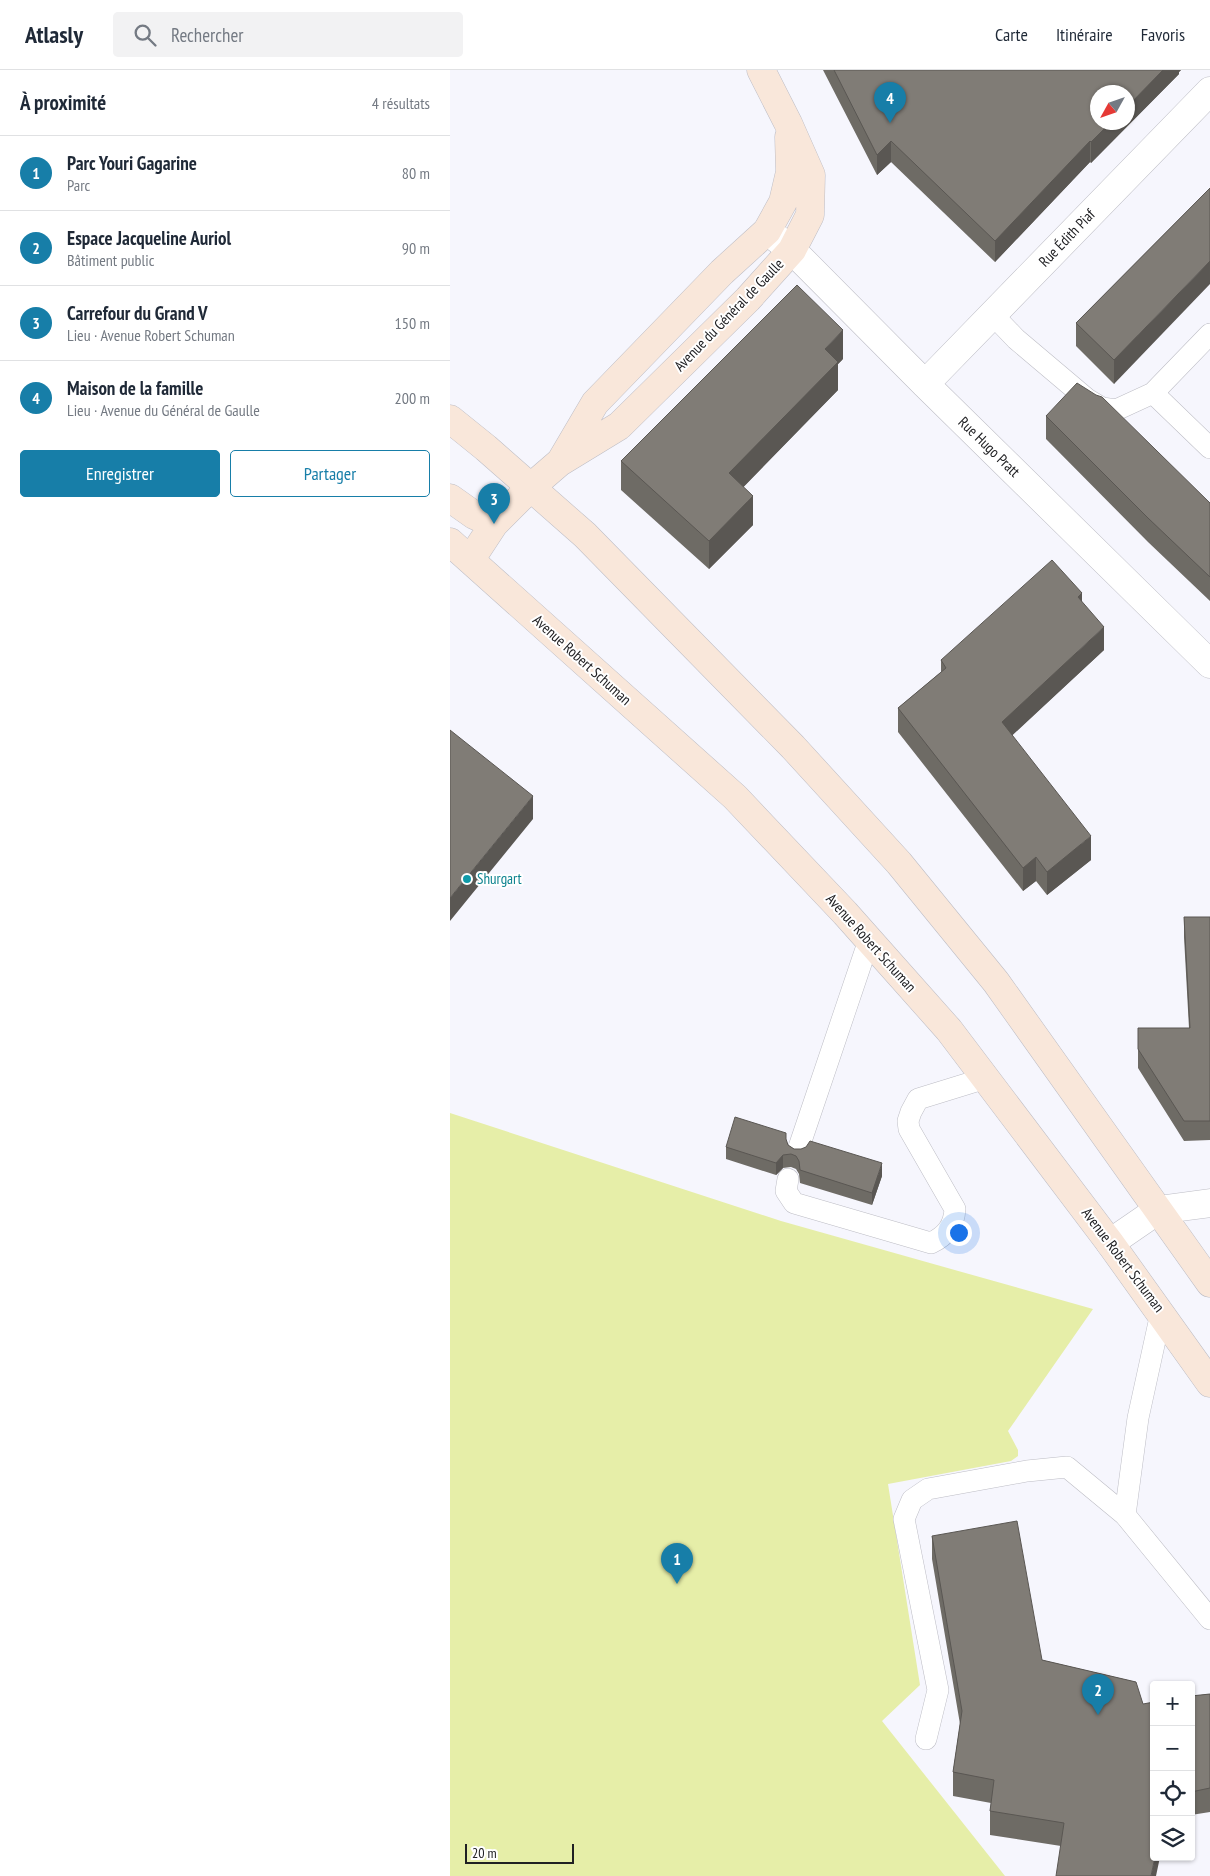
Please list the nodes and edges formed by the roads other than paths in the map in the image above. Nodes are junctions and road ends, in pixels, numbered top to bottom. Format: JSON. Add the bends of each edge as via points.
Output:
{"nodes":[{"id":1,"x":761,"y":70,"type":"edge"},
{"id":2,"x":1210,"y":91,"type":"edge"},
{"id":3,"x":788,"y":123,"type":"junction"},
{"id":4,"x":767,"y":231,"type":"junction"},
{"id":5,"x":792,"y":250,"type":"junction"},
{"id":6,"x":992,"y":314,"type":"junction"},
{"id":7,"x":1210,"y":334,"type":"edge"},
{"id":8,"x":925,"y":384,"type":"junction"},
{"id":9,"x":1153,"y":393,"type":"junction"},
{"id":10,"x":450,"y":419,"type":"edge"},
{"id":11,"x":1210,"y":448,"type":"edge"},
{"id":12,"x":560,"y":462,"type":"junction"},
{"id":13,"x":532,"y":487,"type":"junction"},
{"id":14,"x":450,"y":498,"type":"edge"},
{"id":15,"x":494,"y":524,"type":"junction"},
{"id":16,"x":450,"y":542,"type":"edge"},
{"id":17,"x":470,"y":559,"type":"junction"},
{"id":18,"x":1210,"y":664,"type":"edge"},
{"id":19,"x":868,"y":940,"type":"junction"},
{"id":20,"x":986,"y":1078,"type":"junction"},
{"id":21,"x":798,"y":1150,"type":"edge"},
{"id":22,"x":788,"y":1179,"type":"dead end"},
{"id":23,"x":1210,"y":1203,"type":"edge"},
{"id":24,"x":1158,"y":1210,"type":"junction"},
{"id":25,"x":1110,"y":1243,"type":"junction"},
{"id":26,"x":1210,"y":1284,"type":"edge"},
{"id":27,"x":1162,"y":1313,"type":"junction"},
{"id":28,"x":1210,"y":1383,"type":"edge"},
{"id":29,"x":1125,"y":1515,"type":"junction"},
{"id":30,"x":1210,"y":1619,"type":"edge"},
{"id":31,"x":926,"y":1739,"type":"dead end"}],
"edges":[{"from":1,"to":3,"type":"main road","name":"Avenue du Général de Gaulle"},
{"from":2,"to":6,"type":"street","name":"Rue Édith Piaf"},
{"from":3,"to":4,"type":"main road","name":"Avenue du Général de Gaulle","via":[[790,172],[783,202]]},
{"from":3,"to":5,"type":"main road","name":"Avenue du Général de Gaulle","via":[[810,175],[810,215]]},
{"from":4,"to":5,"type":"street","name":"Rue Hugo Pratt"},
{"from":4,"to":12,"type":"main road","name":"Avenue du Général de Gaulle","via":[[722,272],[595,403]]},
{"from":5,"to":8,"type":"street","name":"Rue Hugo Pratt"},
{"from":5,"to":12,"type":"main road","name":"Avenue du Général de Gaulle","via":[[619,426]]},
{"from":6,"to":8,"type":"street","name":"Rue Édith Piaf"},
{"from":6,"to":9,"type":"lane","via":[[1016,339],[1102,408],[1116,410]]},
{"from":7,"to":9,"type":"lane"},
{"from":8,"to":18,"type":"street","name":"Rue Hugo Pratt"},
{"from":9,"to":11,"type":"lane"},
{"from":10,"to":13,"type":"main road"},
{"from":12,"to":13,"type":"main road","name":"Avenue du Général de Gaulle"},
{"from":13,"to":15,"type":"main road"},
{"from":13,"to":24,"type":"main road","via":[[585,535],[793,746],[899,863],[996,982]]},
{"from":14,"to":15,"type":"main road"},
{"from":15,"to":17,"type":"main road"},
{"from":16,"to":17,"type":"main road","name":"Avenue Robert Schuman"},
{"from":17,"to":19,"type":"main road","name":"Avenue Robert Schuman","via":[[735,797]]},
{"from":19,"to":20,"type":"main road","name":"Avenue Robert Schuman","via":[[949,1030]]},
{"from":19,"to":21,"type":"lane"},
{"from":20,"to":22,"type":"lane","via":[[918,1099],[908,1121],[909,1129],[955,1210],[951,1226],[938,1240],[931,1243],[794,1203],[786,1191]]},
{"from":20,"to":25,"type":"main road","name":"Avenue Robert Schuman"},
{"from":23,"to":24,"type":"street"},
{"from":24,"to":25,"type":"street"},
{"from":24,"to":26,"type":"main road"},
{"from":25,"to":27,"type":"main road","name":"Avenue Robert Schuman"},
{"from":27,"to":28,"type":"main road","name":"Avenue Robert Schuman"},
{"from":27,"to":29,"type":"lane","via":[[1138,1418]]},
{"from":29,"to":30,"type":"lane"},
{"from":29,"to":31,"type":"lane","via":[[1066,1467],[928,1489],[912,1500],[904,1518],[938,1690]]}]}
